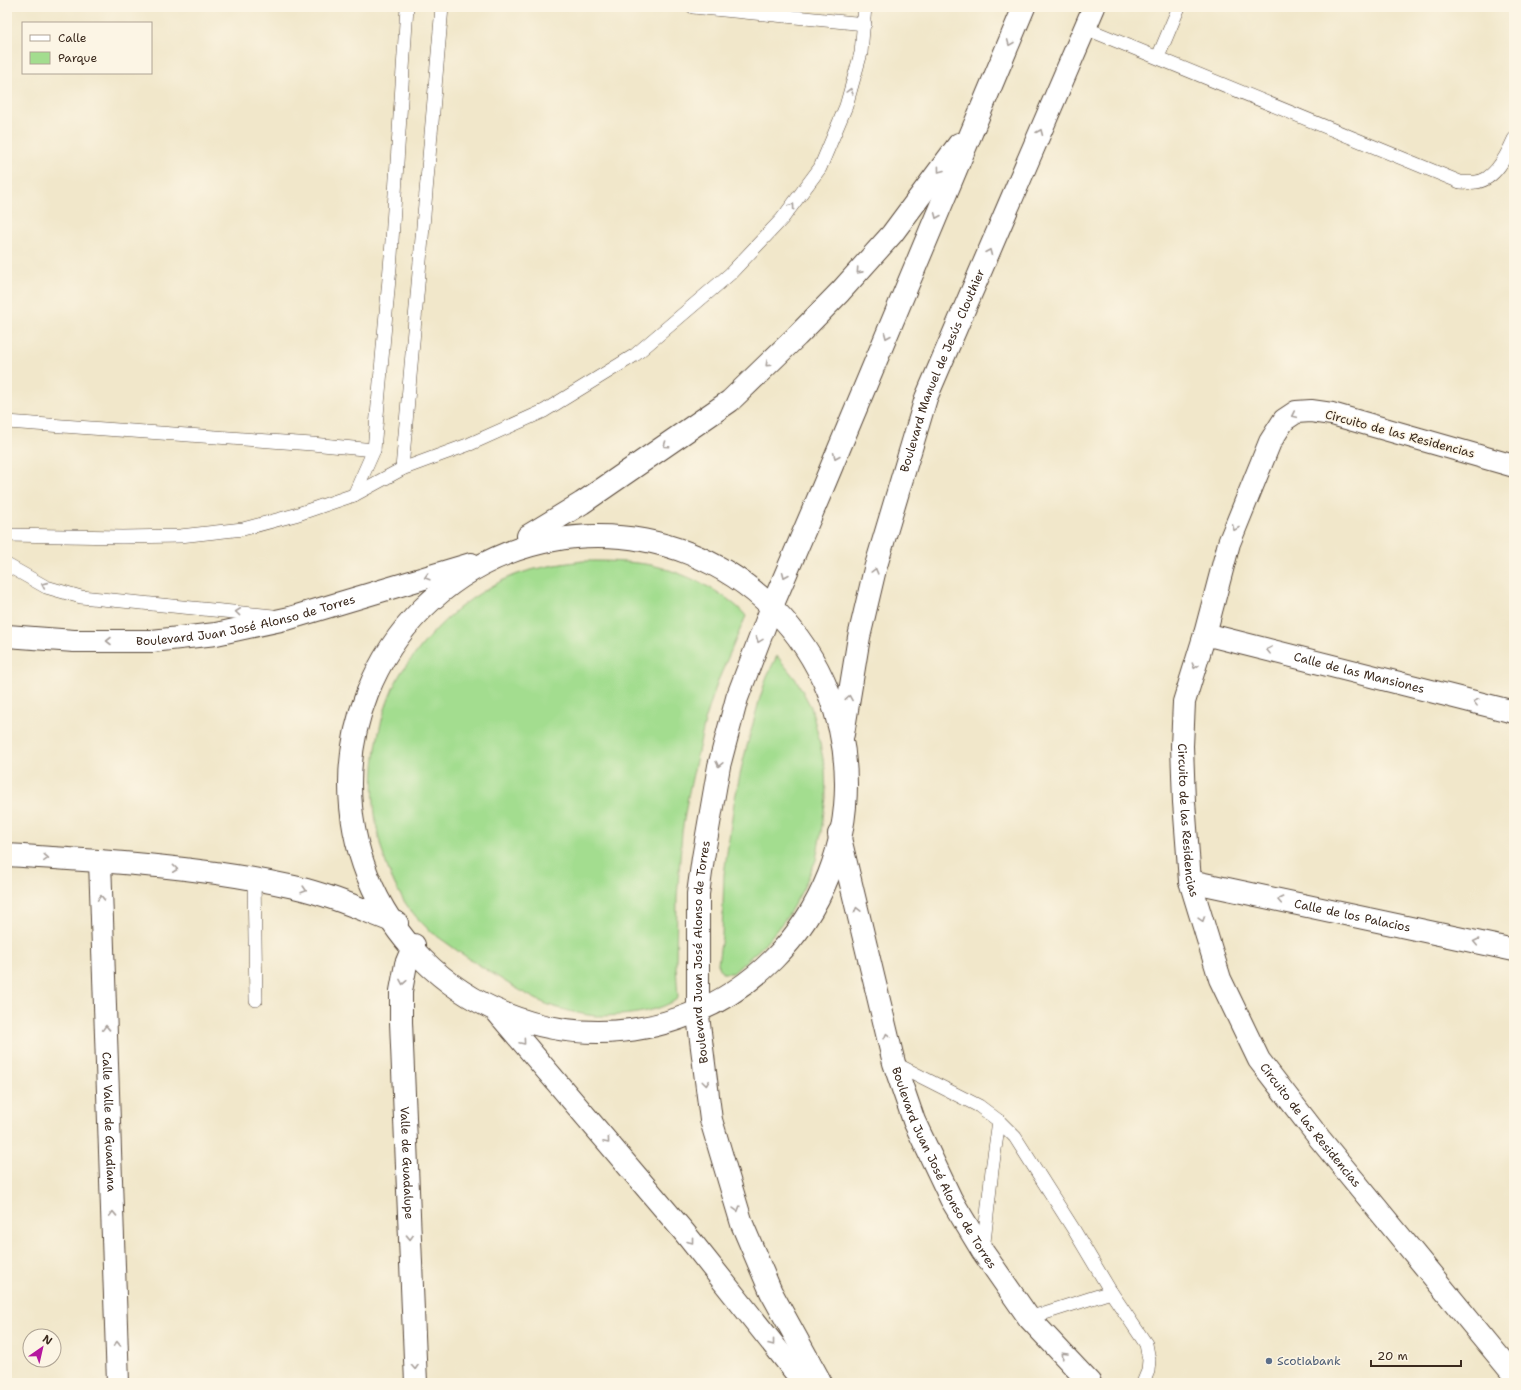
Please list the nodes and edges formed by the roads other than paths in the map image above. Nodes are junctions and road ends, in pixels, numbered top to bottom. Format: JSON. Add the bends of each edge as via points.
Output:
{"nodes":[{"id":1,"x":407,"y":7,"type":"edge"},
{"id":2,"x":442,"y":7,"type":"edge"},
{"id":3,"x":693,"y":7,"type":"edge"},
{"id":4,"x":865,"y":7,"type":"edge"},
{"id":5,"x":1024,"y":7,"type":"edge"},
{"id":6,"x":1094,"y":7,"type":"edge"},
{"id":7,"x":1179,"y":7,"type":"edge"},
{"id":8,"x":864,"y":24,"type":"junction"},
{"id":9,"x":1085,"y":28,"type":"junction"},
{"id":10,"x":1158,"y":58,"type":"junction"},
{"id":11,"x":980,"y":116,"type":"junction"},
{"id":12,"x":1514,"y":139,"type":"edge"},
{"id":13,"x":7,"y":422,"type":"edge"},
{"id":14,"x":374,"y":450,"type":"junction"},
{"id":15,"x":1514,"y":466,"type":"edge"},
{"id":16,"x":402,"y":469,"type":"junction"},
{"id":17,"x":354,"y":495,"type":"junction"},
{"id":18,"x":7,"y":535,"type":"edge"},
{"id":19,"x":505,"y":550,"type":"junction"},
{"id":20,"x":478,"y":562,"type":"junction"},
{"id":21,"x":7,"y":565,"type":"edge"},
{"id":22,"x":773,"y":604,"type":"junction"},
{"id":23,"x":290,"y":618,"type":"junction"},
{"id":24,"x":1205,"y":634,"type":"junction"},
{"id":25,"x":7,"y":636,"type":"edge"},
{"id":26,"x":1514,"y":712,"type":"edge"},
{"id":27,"x":841,"y":751,"type":"junction"},
{"id":28,"x":838,"y":828,"type":"junction"},
{"id":29,"x":7,"y":855,"type":"edge"},
{"id":30,"x":100,"y":861,"type":"junction"},
{"id":31,"x":254,"y":879,"type":"junction"},
{"id":32,"x":1190,"y":881,"type":"junction"},
{"id":33,"x":397,"y":923,"type":"junction"},
{"id":34,"x":414,"y":945,"type":"junction"},
{"id":35,"x":1514,"y":950,"type":"edge"},
{"id":36,"x":256,"y":1000,"type":"dead end"},
{"id":37,"x":489,"y":1002,"type":"junction"},
{"id":38,"x":698,"y":1016,"type":"junction"},
{"id":39,"x":894,"y":1063,"type":"junction"},
{"id":40,"x":999,"y":1122,"type":"junction"},
{"id":41,"x":983,"y":1252,"type":"junction"},
{"id":42,"x":1111,"y":1292,"type":"junction"},
{"id":43,"x":1029,"y":1318,"type":"junction"},
{"id":44,"x":1514,"y":1375,"type":"edge"},
{"id":45,"x":118,"y":1383,"type":"edge"},
{"id":46,"x":416,"y":1383,"type":"edge"},
{"id":47,"x":804,"y":1383,"type":"edge"},
{"id":48,"x":821,"y":1383,"type":"edge"},
{"id":49,"x":1090,"y":1383,"type":"edge"},
{"id":50,"x":1142,"y":1383,"type":"edge"}],
"edges":[{"from":1,"to":14,"type":"lane","via":[[391,256]]},
{"from":2,"to":16,"type":"lane"},
{"from":3,"to":8,"type":"lane"},
{"from":4,"to":8,"type":"lane"},
{"from":5,"to":11,"type":"main road","one_way":true},
{"from":6,"to":9,"type":"main road","name":"Boulevard Manuel de Jesús Clouthier"},
{"from":7,"to":10,"type":"lane"},
{"from":16,"to":8,"type":"lane","one_way":true,"via":[[470,444],[544,411],[635,355],[730,274],[782,219],[820,168],[846,106],[861,53]]},
{"from":9,"to":10,"type":"lane"},
{"from":27,"to":9,"type":"main road","name":"Boulevard Manuel de Jesús Clouthier","one_way":true,"via":[[860,630],[926,398]]},
{"from":10,"to":12,"type":"lane","via":[[1460,182],[1477,182],[1490,177],[1500,165]]},
{"from":11,"to":19,"type":"main road","one_way":true,"via":[[892,234],[840,292],[730,401],[582,503]]},
{"from":11,"to":22,"type":"main road","one_way":true},
{"from":13,"to":14,"type":"lane"},
{"from":14,"to":17,"type":"lane"},
{"from":15,"to":24,"type":"main road","name":"Circuito de las Residencias","one_way":true,"via":[[1332,414],[1296,412],[1284,420],[1270,442],[1229,543]]},
{"from":16,"to":17,"type":"lane"},
{"from":17,"to":18,"type":"lane","via":[[243,529],[180,536]]},
{"from":19,"to":20,"type":"main road"},
{"from":19,"to":22,"type":"main road","via":[[559,535],[613,536],[667,546],[718,568]]},
{"from":20,"to":23,"type":"main road","name":"Boulevard Juan José Alonso de Torres","one_way":true},
{"from":20,"to":33,"type":"main road","via":[[412,622],[392,649],[368,690],[356,725],[348,766],[350,801],[359,849],[363,864]]},
{"from":23,"to":21,"type":"lane","one_way":true,"via":[[81,597],[46,587]]},
{"from":22,"to":27,"type":"main road","via":[[810,652],[826,681],[832,699]]},
{"from":22,"to":38,"type":"main road","name":"Boulevard Juan José Alonso de Torres","one_way":true,"via":[[737,698],[712,798],[698,894]]},
{"from":23,"to":25,"type":"main road","name":"Boulevard Juan José Alonso de Torres","one_way":true,"via":[[216,634],[152,641],[74,641]]},
{"from":26,"to":24,"type":"main road","name":"Calle de las Mansiones","one_way":true},
{"from":24,"to":32,"type":"main road","name":"Circuito de las Residencias","one_way":true,"via":[[1184,702],[1182,753]]},
{"from":27,"to":28,"type":"main road","via":[[842,778]]},
{"from":28,"to":38,"type":"main road","via":[[822,888],[791,940],[742,998],[723,1010]]},
{"from":39,"to":28,"type":"main road","name":"Boulevard Juan José Alonso de Torres","one_way":true},
{"from":29,"to":30,"type":"main road","one_way":true},
{"from":30,"to":31,"type":"main road","one_way":true},
{"from":45,"to":30,"type":"main road","name":"Calle Valle de Guadiana","one_way":true},
{"from":31,"to":33,"type":"main road","one_way":true,"via":[[343,902]]},
{"from":31,"to":36,"type":"lane"},
{"from":35,"to":32,"type":"main road","name":"Calle de los Palacios","one_way":true},
{"from":32,"to":44,"type":"main road","name":"Circuito de las Residencias","one_way":true,"via":[[1220,979],[1259,1060],[1320,1139]]},
{"from":33,"to":34,"type":"main road"},
{"from":34,"to":37,"type":"main road","via":[[434,966]]},
{"from":34,"to":46,"type":"main road","name":"Valle de Guadalupe","one_way":true,"via":[[406,964],[402,985],[401,1022]]},
{"from":37,"to":38,"type":"main road","via":[[534,1025],[567,1033],[604,1035],[642,1032]]},
{"from":37,"to":47,"type":"main road","one_way":true,"via":[[684,1232]]},
{"from":38,"to":48,"type":"main road","name":"Boulevard Juan José Alonso de Torres","one_way":true,"via":[[711,1120],[742,1224],[771,1292]]},
{"from":39,"to":40,"type":"lane","via":[[979,1106]]},
{"from":39,"to":41,"type":"main road","name":"Boulevard Juan José Alonso de Torres","via":[[914,1121],[951,1199]]},
{"from":40,"to":41,"type":"lane"},
{"from":40,"to":42,"type":"lane","via":[[1015,1137]]},
{"from":41,"to":43,"type":"main road","name":"Boulevard Juan José Alonso de Torres"},
{"from":42,"to":43,"type":"lane"},
{"from":42,"to":50,"type":"lane","via":[[1146,1344],[1148,1371]]},
{"from":49,"to":43,"type":"main road","name":"Boulevard Juan José Alonso de Torres","one_way":true}]}
